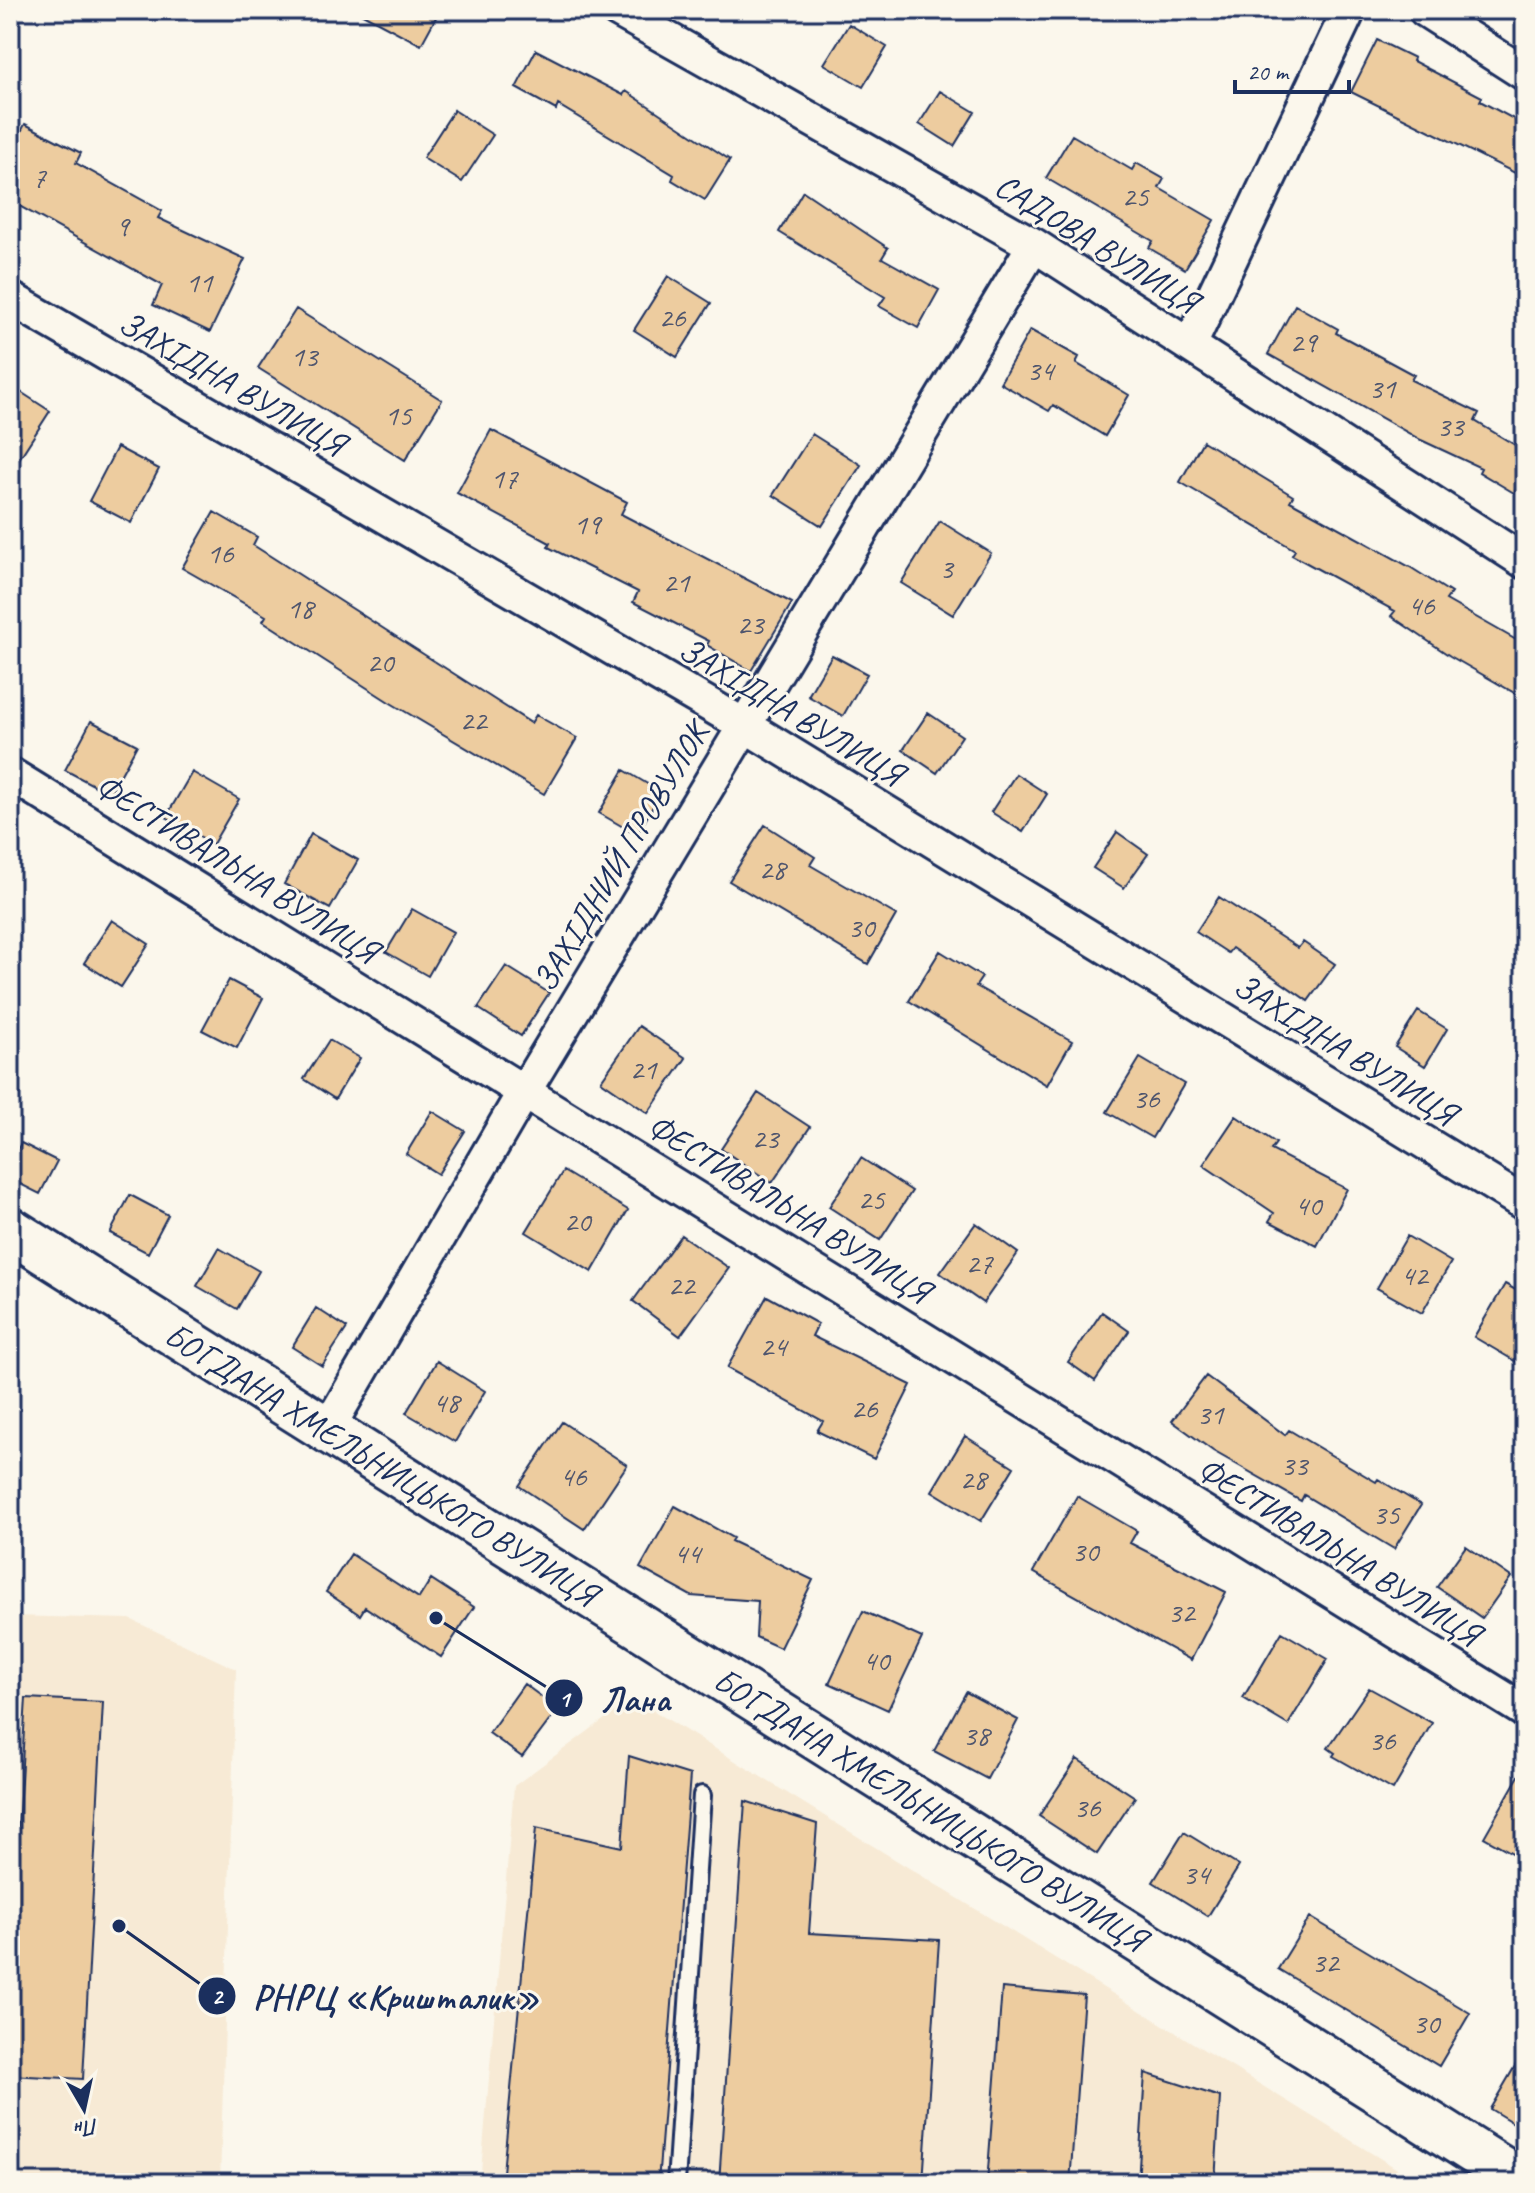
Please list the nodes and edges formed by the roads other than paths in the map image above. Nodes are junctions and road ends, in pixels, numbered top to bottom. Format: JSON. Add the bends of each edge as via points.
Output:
{"nodes":[{"id":1,"x":617,"y":10,"type":"edge"},
{"id":2,"x":1349,"y":10,"type":"edge"},
{"id":3,"x":1425,"y":10,"type":"edge"},
{"id":4,"x":1525,"y":74,"type":"edge"},
{"id":5,"x":1034,"y":245,"type":"junction"},
{"id":6,"x":10,"y":298,"type":"edge"},
{"id":7,"x":1190,"y":345,"type":"junction"},
{"id":8,"x":1525,"y":562,"type":"edge"},
{"id":9,"x":744,"y":725,"type":"junction"},
{"id":10,"x":10,"y":774,"type":"edge"},
{"id":11,"x":525,"y":1090,"type":"junction"},
{"id":12,"x":1525,"y":1204,"type":"edge"},
{"id":13,"x":10,"y":1230,"type":"edge"},
{"id":14,"x":327,"y":1430,"type":"junction"},
{"id":15,"x":1525,"y":1711,"type":"edge"},
{"id":16,"x":702,"y":1795,"type":"dead end"},
{"id":17,"x":676,"y":2183,"type":"edge"},
{"id":18,"x":1524,"y":2183,"type":"edge"}],
"edges":[{"from":1,"to":5,"type":"street","name":"САДОВА ВУЛИЦЯ"},
{"from":2,"to":7,"type":"street"},
{"from":3,"to":4,"type":"street"},
{"from":5,"to":7,"type":"street","name":"САДОВА ВУЛИЦЯ"},
{"from":5,"to":9,"type":"street","name":"ЗАХІДНИЙ ПРОВУЛОК"},
{"from":6,"to":9,"type":"street","name":"ЗАХІДНА ВУЛИЦЯ"},
{"from":7,"to":8,"type":"street","name":"САДОВА ВУЛИЦЯ"},
{"from":9,"to":11,"type":"street","name":"ЗАХІДНИЙ ПРОВУЛОК"},
{"from":9,"to":12,"type":"street","name":"ЗАХІДНА ВУЛИЦЯ"},
{"from":10,"to":11,"type":"street","name":"ФЕСТИВАЛЬНА ВУЛИЦЯ"},
{"from":11,"to":14,"type":"street","name":"ЗАХІДНИЙ ПРОВУЛОК"},
{"from":11,"to":15,"type":"street","name":"ФЕСТИВАЛЬНА ВУЛИЦЯ"},
{"from":13,"to":14,"type":"street","name":"БОГДАНА ХМЕЛЬНИЦЬКОГО ВУЛИЦЯ"},
{"from":14,"to":18,"type":"street","name":"БОГДАНА ХМЕЛЬНИЦЬКОГО ВУЛИЦЯ"},
{"from":16,"to":17,"type":"lane"}]}
